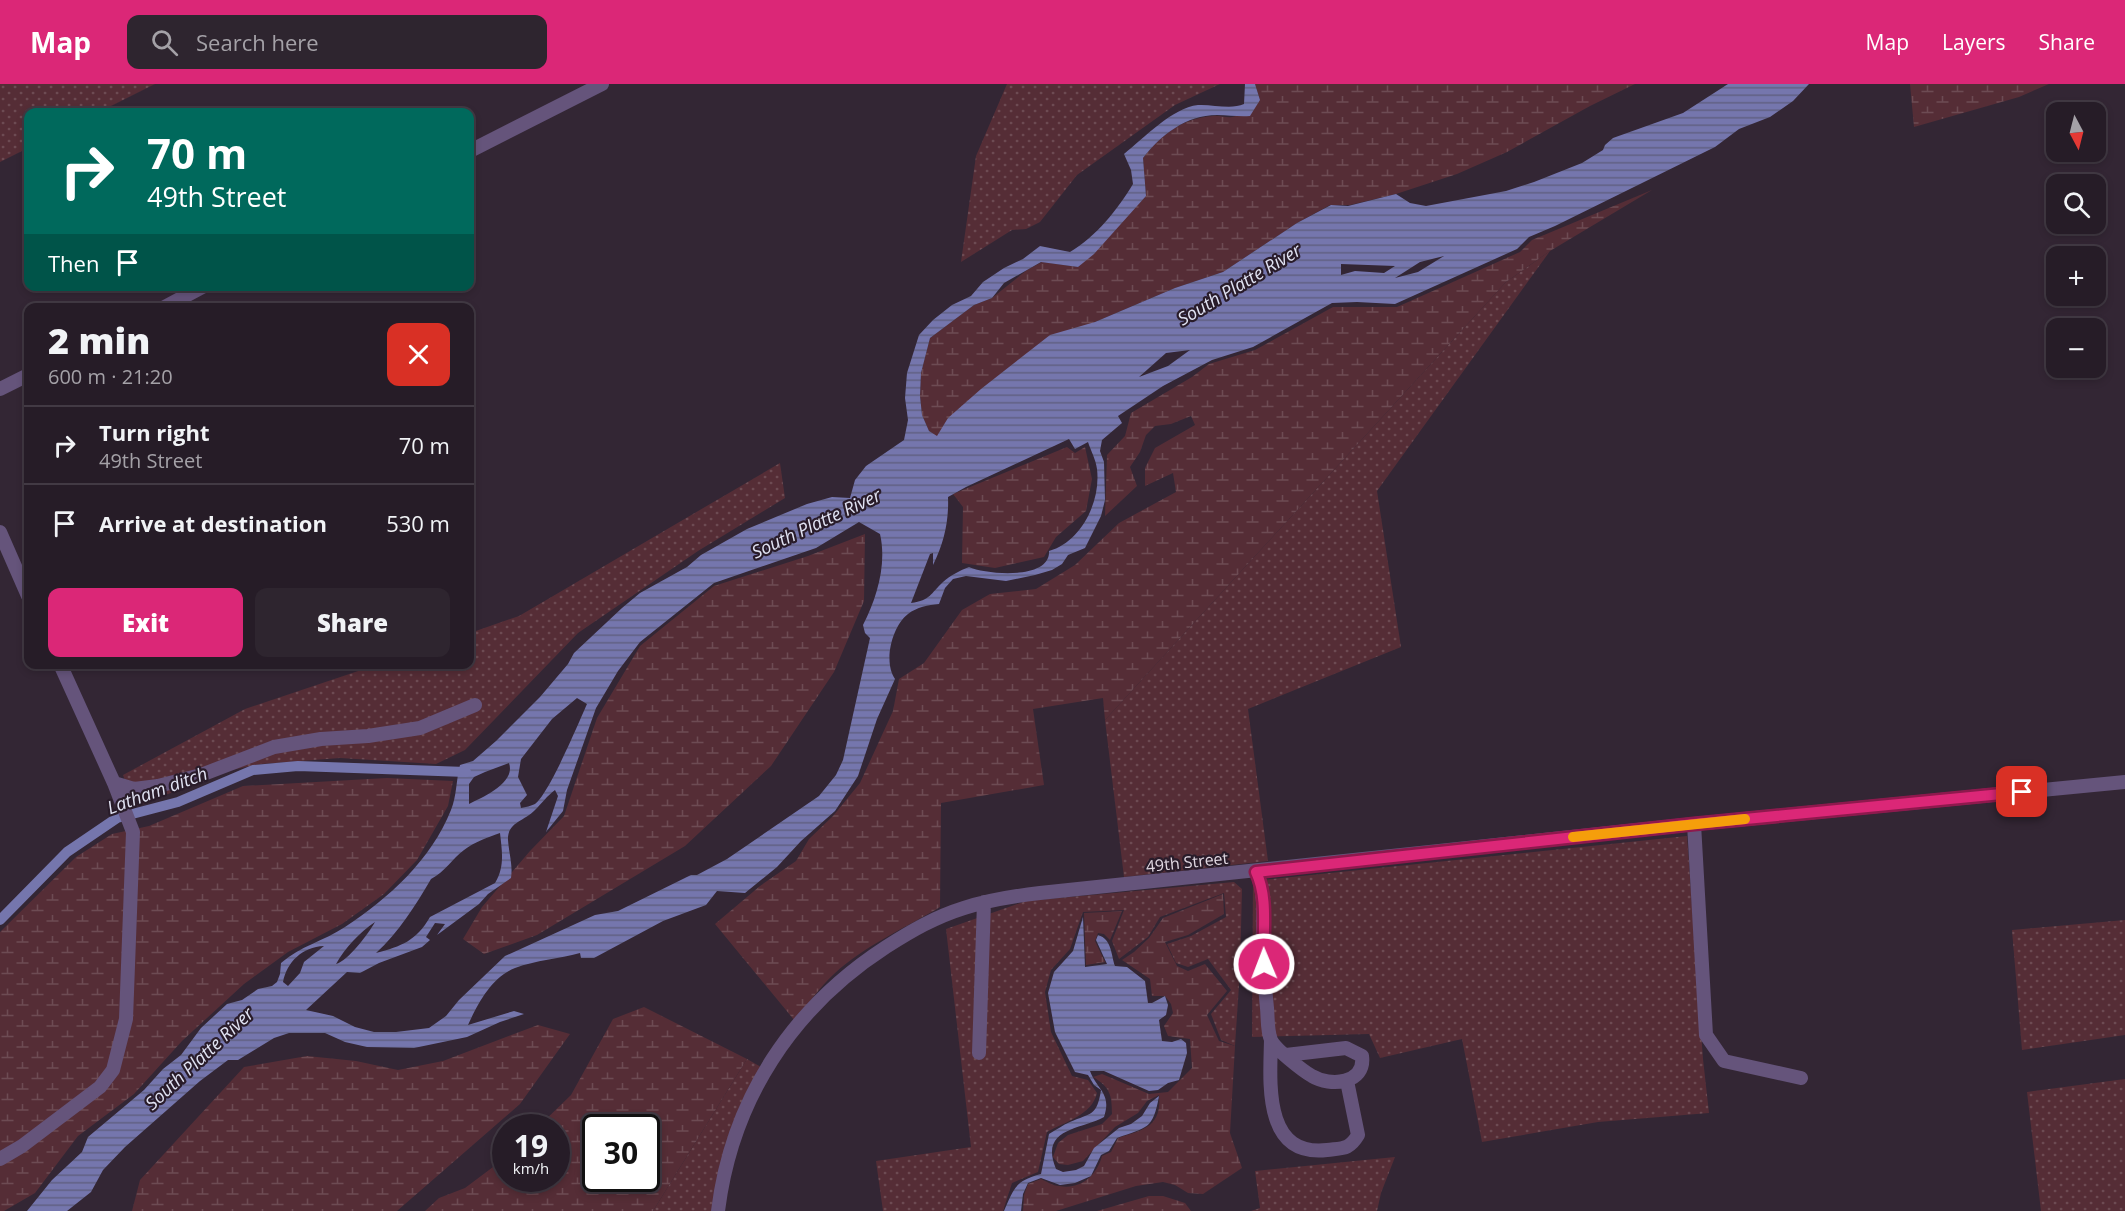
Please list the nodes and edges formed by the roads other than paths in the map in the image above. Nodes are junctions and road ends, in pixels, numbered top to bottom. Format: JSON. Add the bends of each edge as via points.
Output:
{"nodes":[{"id":1,"x":602,"y":84,"type":"edge"},
{"id":2,"x":474,"y":149,"type":"edge"},
{"id":3,"x":195,"y":291,"type":"edge"},
{"id":4,"x":172,"y":303,"type":"edge"},
{"id":5,"x":24,"y":377,"type":"edge"},
{"id":6,"x":0,"y":389,"type":"edge"},
{"id":7,"x":0,"y":532,"type":"edge"},
{"id":8,"x":24,"y":587,"type":"edge"},
{"id":9,"x":62,"y":669,"type":"edge"},
{"id":10,"x":476,"y":705,"type":"dead end"},
{"id":11,"x":2125,"y":782,"type":"edge"},
{"id":12,"x":116,"y":789,"type":"junction"},
{"id":13,"x":1694,"y":824,"type":"junction"},
{"id":14,"x":1256,"y":872,"type":"junction"},
{"id":15,"x":984,"y":902,"type":"junction"},
{"id":16,"x":1271,"y":1040,"type":"junction"},
{"id":17,"x":979,"y":1053,"type":"dead end"},
{"id":18,"x":1286,"y":1055,"type":"junction"},
{"id":19,"x":1801,"y":1078,"type":"dead end"},
{"id":20,"x":1347,"y":1081,"type":"junction"},
{"id":21,"x":0,"y":1159,"type":"edge"},
{"id":22,"x":718,"y":1211,"type":"edge"}],
"edges":[{"from":1,"to":2,"type":"street"},
{"from":3,"to":4,"type":"street"},
{"from":5,"to":6,"type":"street"},
{"from":7,"to":8,"type":"street"},
{"from":9,"to":12,"type":"street"},
{"from":10,"to":12,"type":"street","via":[[420,728],[274,747],[201,775],[158,786]]},
{"from":11,"to":13,"type":"street","name":"49th Street"},
{"from":12,"to":21,"type":"street","via":[[133,831],[126,1019],[113,1070],[100,1087]]},
{"from":13,"to":14,"type":"street","name":"49th Street"},
{"from":13,"to":19,"type":"street","via":[[1706,1035],[1724,1061]]},
{"from":14,"to":15,"type":"street","name":"49th Street"},
{"from":14,"to":16,"type":"street","via":[[1264,910],[1264,970]]},
{"from":15,"to":17,"type":"street"},
{"from":15,"to":22,"type":"street","name":"49th Street","via":[[917,927],[861,963],[813,1005],[788,1035],[751,1098],[738,1127]]},
{"from":16,"to":18,"type":"street"},
{"from":16,"to":20,"type":"street","via":[[1270,1080],[1277,1124],[1283,1135],[1299,1147],[1318,1151],[1349,1147],[1353,1143],[1358,1135]]},
{"from":18,"to":20,"type":"street","via":[[1312,1077]]},
{"from":18,"to":20,"type":"street","via":[[1346,1048],[1355,1051],[1362,1056],[1364,1067]]}]}
